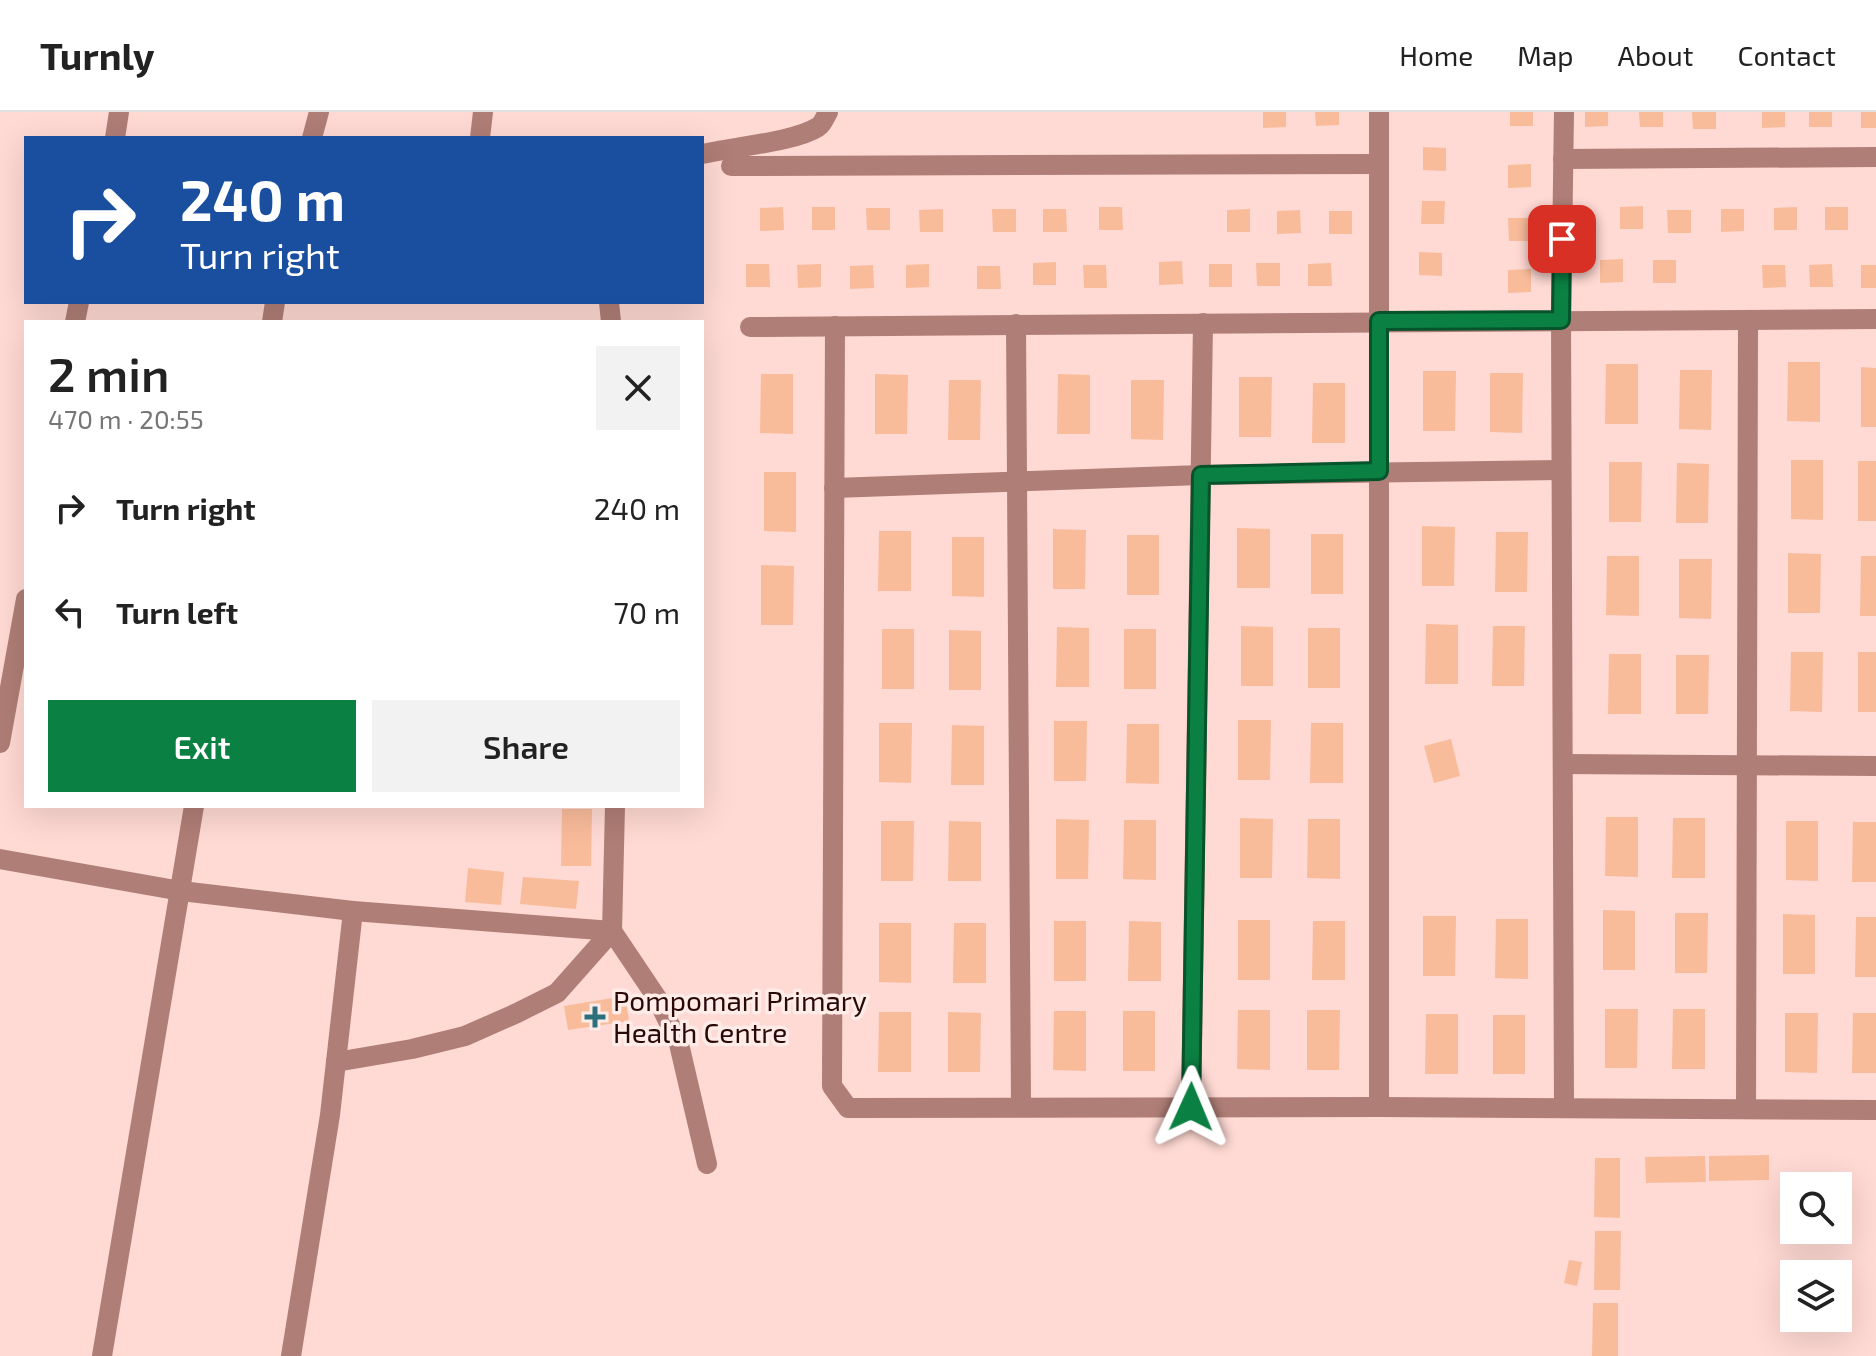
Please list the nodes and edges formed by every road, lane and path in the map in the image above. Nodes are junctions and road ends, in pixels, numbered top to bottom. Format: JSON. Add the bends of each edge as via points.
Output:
{"nodes":[{"id":1,"x":119,"y":112,"type":"edge"},
{"id":2,"x":319,"y":112,"type":"edge"},
{"id":3,"x":483,"y":112,"type":"edge"},
{"id":4,"x":828,"y":112,"type":"edge"},
{"id":5,"x":1379,"y":112,"type":"edge"},
{"id":6,"x":1564,"y":112,"type":"edge"},
{"id":7,"x":115,"y":136,"type":"edge"},
{"id":8,"x":313,"y":136,"type":"edge"},
{"id":9,"x":480,"y":136,"type":"edge"},
{"id":10,"x":704,"y":153,"type":"edge"},
{"id":11,"x":1876,"y":157,"type":"edge"},
{"id":12,"x":1563,"y":159,"type":"junction"},
{"id":13,"x":1379,"y":164,"type":"junction"},
{"id":14,"x":731,"y":166,"type":"dead end"},
{"id":15,"x":1876,"y":319,"type":"edge"},
{"id":16,"x":1561,"y":320,"type":"junction"},
{"id":17,"x":1748,"y":320,"type":"junction"},
{"id":18,"x":1379,"y":321,"type":"junction"},
{"id":19,"x":1203,"y":323,"type":"junction"},
{"id":20,"x":1016,"y":324,"type":"junction"},
{"id":21,"x":835,"y":326,"type":"junction"},
{"id":22,"x":750,"y":327,"type":"dead end"},
{"id":23,"x":1561,"y":470,"type":"junction"},
{"id":24,"x":1379,"y":471,"type":"junction"},
{"id":25,"x":1201,"y":475,"type":"junction"},
{"id":26,"x":1017,"y":481,"type":"junction"},
{"id":27,"x":834,"y":488,"type":"junction"},
{"id":28,"x":24,"y":610,"type":"edge"},
{"id":29,"x":0,"y":743,"type":"edge"},
{"id":30,"x":1563,"y":764,"type":"junction"},
{"id":31,"x":1746,"y":765,"type":"junction"},
{"id":32,"x":1876,"y":766,"type":"edge"},
{"id":33,"x":194,"y":808,"type":"edge"},
{"id":34,"x":615,"y":808,"type":"edge"},
{"id":35,"x":0,"y":859,"type":"edge"},
{"id":36,"x":181,"y":891,"type":"junction"},
{"id":37,"x":353,"y":911,"type":"junction"},
{"id":38,"x":612,"y":931,"type":"junction"},
{"id":39,"x":336,"y":1062,"type":"junction"},
{"id":40,"x":1021,"y":1107,"type":"junction"},
{"id":41,"x":1191,"y":1107,"type":"junction"},
{"id":42,"x":1379,"y":1107,"type":"junction"},
{"id":43,"x":1564,"y":1108,"type":"junction"},
{"id":44,"x":1746,"y":1109,"type":"junction"},
{"id":45,"x":1876,"y":1110,"type":"edge"},
{"id":46,"x":707,"y":1164,"type":"dead end"},
{"id":47,"x":102,"y":1356,"type":"edge"},
{"id":48,"x":291,"y":1356,"type":"edge"}],
"edges":[{"from":1,"to":7,"type":"street"},
{"from":2,"to":8,"type":"street"},
{"from":3,"to":9,"type":"street"},
{"from":4,"to":10,"type":"street","via":[[820,126],[791,138]]},
{"from":5,"to":13,"type":"street"},
{"from":6,"to":12,"type":"street"},
{"from":11,"to":12,"type":"street"},
{"from":12,"to":16,"type":"street"},
{"from":13,"to":14,"type":"street"},
{"from":13,"to":18,"type":"street"},
{"from":15,"to":17,"type":"street"},
{"from":16,"to":17,"type":"street"},
{"from":16,"to":18,"type":"street"},
{"from":16,"to":23,"type":"street"},
{"from":17,"to":31,"type":"street"},
{"from":18,"to":19,"type":"street"},
{"from":18,"to":24,"type":"street"},
{"from":19,"to":20,"type":"street"},
{"from":19,"to":25,"type":"street"},
{"from":20,"to":21,"type":"street"},
{"from":20,"to":26,"type":"street"},
{"from":21,"to":22,"type":"street"},
{"from":21,"to":27,"type":"street"},
{"from":23,"to":24,"type":"street"},
{"from":23,"to":30,"type":"street"},
{"from":24,"to":25,"type":"street"},
{"from":24,"to":42,"type":"street"},
{"from":25,"to":26,"type":"street"},
{"from":25,"to":41,"type":"street"},
{"from":26,"to":27,"type":"street"},
{"from":26,"to":40,"type":"street"},
{"from":27,"to":40,"type":"street","via":[[832,1086],[848,1108]]},
{"from":28,"to":29,"type":"street"},
{"from":30,"to":31,"type":"street"},
{"from":30,"to":43,"type":"street"},
{"from":31,"to":32,"type":"street"},
{"from":31,"to":44,"type":"street"},
{"from":33,"to":36,"type":"street"},
{"from":34,"to":38,"type":"street"},
{"from":35,"to":36,"type":"street"},
{"from":36,"to":37,"type":"street"},
{"from":36,"to":47,"type":"street"},
{"from":37,"to":38,"type":"street"},
{"from":37,"to":39,"type":"street"},
{"from":38,"to":39,"type":"street","via":[[557,993],[517,1013],[465,1036]]},
{"from":38,"to":46,"type":"street","via":[[657,998],[679,1044]]},
{"from":39,"to":48,"type":"street"},
{"from":40,"to":41,"type":"street"},
{"from":41,"to":42,"type":"street"},
{"from":42,"to":43,"type":"street"},
{"from":43,"to":44,"type":"street"},
{"from":44,"to":45,"type":"street"}]}
